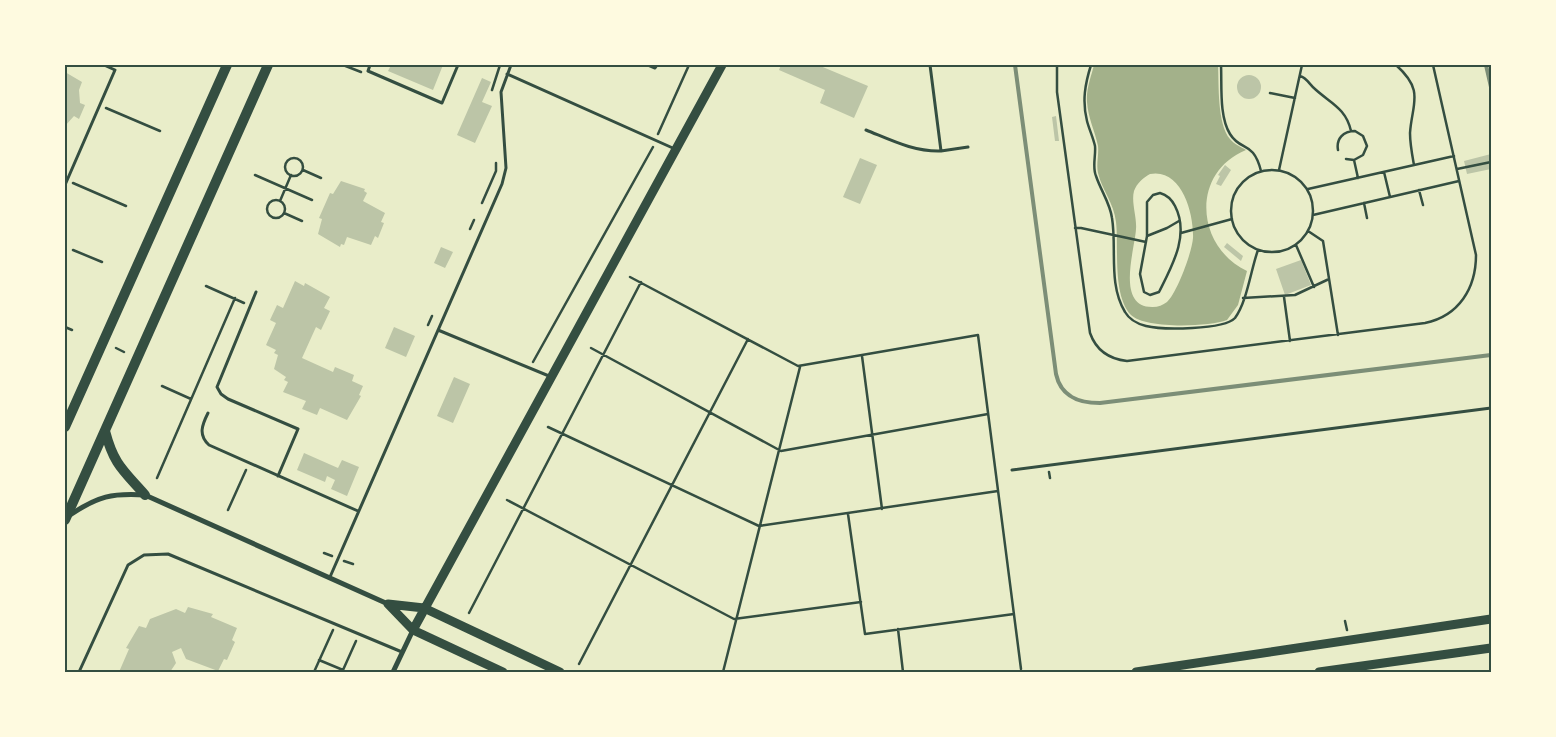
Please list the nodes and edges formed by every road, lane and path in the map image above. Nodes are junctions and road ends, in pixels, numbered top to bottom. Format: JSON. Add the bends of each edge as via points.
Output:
{"nodes":[{"id":1,"x":104,"y":65,"type":"edge"},
{"id":2,"x":227,"y":65,"type":"edge"},
{"id":3,"x":268,"y":65,"type":"edge"},
{"id":4,"x":343,"y":65,"type":"edge"},
{"id":5,"x":370,"y":65,"type":"edge"},
{"id":6,"x":458,"y":65,"type":"edge"},
{"id":7,"x":500,"y":65,"type":"edge"},
{"id":8,"x":511,"y":65,"type":"edge"},
{"id":9,"x":648,"y":65,"type":"edge"},
{"id":10,"x":657,"y":65,"type":"edge"},
{"id":11,"x":689,"y":65,"type":"edge"},
{"id":12,"x":722,"y":65,"type":"edge"},
{"id":13,"x":930,"y":65,"type":"edge"},
{"id":14,"x":1057,"y":65,"type":"edge"},
{"id":15,"x":1091,"y":65,"type":"edge"},
{"id":16,"x":1221,"y":65,"type":"edge"},
{"id":17,"x":1302,"y":65,"type":"edge"},
{"id":18,"x":1396,"y":65,"type":"edge"},
{"id":19,"x":1433,"y":65,"type":"edge"},
{"id":20,"x":368,"y":71,"type":"junction"},
{"id":21,"x":507,"y":74,"type":"junction"},
{"id":22,"x":1300,"y":76,"type":"junction"},
{"id":23,"x":1270,"y":93,"type":"dead end"},
{"id":24,"x":492,"y":96,"type":"dead end"},
{"id":25,"x":1295,"y":98,"type":"junction"},
{"id":26,"x":100,"y":105,"type":"junction"},
{"id":27,"x":866,"y":130,"type":"dead end"},
{"id":28,"x":160,"y":131,"type":"dead end"},
{"id":29,"x":1351,"y":131,"type":"junction"},
{"id":30,"x":657,"y":136,"type":"dead end"},
{"id":31,"x":653,"y":146,"type":"dead end"},
{"id":32,"x":968,"y":148,"type":"dead end"},
{"id":33,"x":676,"y":149,"type":"junction"},
{"id":34,"x":1338,"y":150,"type":"dead end"},
{"id":35,"x":941,"y":151,"type":"junction"},
{"id":36,"x":1454,"y":156,"type":"junction"},
{"id":37,"x":1346,"y":159,"type":"dead end"},
{"id":38,"x":1354,"y":160,"type":"junction"},
{"id":39,"x":496,"y":161,"type":"dead end"},
{"id":40,"x":1491,"y":162,"type":"edge"},
{"id":41,"x":1414,"y":165,"type":"junction"},
{"id":42,"x":1457,"y":169,"type":"junction"},
{"id":43,"x":303,"y":170,"type":"junction"},
{"id":44,"x":1280,"y":170,"type":"junction"},
{"id":45,"x":1260,"y":171,"type":"junction"},
{"id":46,"x":1384,"y":172,"type":"junction"},
{"id":47,"x":255,"y":175,"type":"dead end"},
{"id":48,"x":291,"y":175,"type":"junction"},
{"id":49,"x":321,"y":178,"type":"dead end"},
{"id":50,"x":1358,"y":178,"type":"junction"},
{"id":51,"x":67,"y":181,"type":"junction"},
{"id":52,"x":1460,"y":181,"type":"junction"},
{"id":53,"x":65,"y":185,"type":"edge"},
{"id":54,"x":285,"y":188,"type":"junction"},
{"id":55,"x":1308,"y":189,"type":"junction"},
{"id":56,"x":1420,"y":190,"type":"junction"},
{"id":57,"x":1390,"y":197,"type":"junction"},
{"id":58,"x":312,"y":200,"type":"dead end"},
{"id":59,"x":280,"y":201,"type":"junction"},
{"id":60,"x":1364,"y":203,"type":"junction"},
{"id":61,"x":482,"y":204,"type":"dead end"},
{"id":62,"x":1423,"y":205,"type":"dead end"},
{"id":63,"x":126,"y":206,"type":"dead end"},
{"id":64,"x":284,"y":213,"type":"junction"},
{"id":65,"x":1313,"y":215,"type":"junction"},
{"id":66,"x":1367,"y":218,"type":"dead end"},
{"id":67,"x":1232,"y":219,"type":"junction"},
{"id":68,"x":302,"y":220,"type":"dead end"},
{"id":69,"x":474,"y":220,"type":"dead end"},
{"id":70,"x":1179,"y":220,"type":"junction"},
{"id":71,"x":1075,"y":228,"type":"junction"},
{"id":72,"x":470,"y":229,"type":"dead end"},
{"id":73,"x":1308,"y":231,"type":"junction"},
{"id":74,"x":1181,"y":233,"type":"junction"},
{"id":75,"x":1147,"y":236,"type":"junction"},
{"id":76,"x":1146,"y":242,"type":"junction"},
{"id":77,"x":1296,"y":245,"type":"junction"},
{"id":78,"x":72,"y":250,"type":"dead end"},
{"id":79,"x":1258,"y":250,"type":"junction"},
{"id":80,"x":102,"y":262,"type":"dead end"},
{"id":81,"x":630,"y":277,"type":"dead end"},
{"id":82,"x":1329,"y":279,"type":"junction"},
{"id":83,"x":641,"y":282,"type":"junction"},
{"id":84,"x":206,"y":286,"type":"dead end"},
{"id":85,"x":1314,"y":288,"type":"junction"},
{"id":86,"x":256,"y":292,"type":"dead end"},
{"id":87,"x":1284,"y":297,"type":"junction"},
{"id":88,"x":235,"y":298,"type":"junction"},
{"id":89,"x":1243,"y":298,"type":"junction"},
{"id":90,"x":250,"y":305,"type":"junction"},
{"id":91,"x":432,"y":316,"type":"dead end"},
{"id":92,"x":428,"y":325,"type":"dead end"},
{"id":93,"x":65,"y":327,"type":"edge"},
{"id":94,"x":72,"y":330,"type":"dead end"},
{"id":95,"x":438,"y":330,"type":"junction"},
{"id":96,"x":1338,"y":335,"type":"junction"},
{"id":97,"x":748,"y":340,"type":"junction"},
{"id":98,"x":1290,"y":341,"type":"junction"},
{"id":99,"x":116,"y":348,"type":"dead end"},
{"id":100,"x":591,"y":348,"type":"dead end"},
{"id":101,"x":124,"y":352,"type":"dead end"},
{"id":102,"x":603,"y":355,"type":"junction"},
{"id":103,"x":862,"y":356,"type":"junction"},
{"id":104,"x":534,"y":360,"type":"dead end"},
{"id":105,"x":800,"y":367,"type":"junction"},
{"id":106,"x":549,"y":376,"type":"junction"},
{"id":107,"x":162,"y":386,"type":"dead end"},
{"id":108,"x":191,"y":399,"type":"junction"},
{"id":109,"x":1491,"y":408,"type":"edge"},
{"id":110,"x":208,"y":413,"type":"dead end"},
{"id":111,"x":709,"y":413,"type":"junction"},
{"id":112,"x":988,"y":414,"type":"junction"},
{"id":113,"x":66,"y":424,"type":"edge"},
{"id":114,"x":548,"y":427,"type":"dead end"},
{"id":115,"x":105,"y":431,"type":"junction"},
{"id":116,"x":562,"y":434,"type":"junction"},
{"id":117,"x":872,"y":434,"type":"junction"},
{"id":118,"x":778,"y":450,"type":"junction"},
{"id":119,"x":249,"y":463,"type":"junction"},
{"id":120,"x":1012,"y":470,"type":"dead end"},
{"id":121,"x":1049,"y":472,"type":"dead end"},
{"id":122,"x":278,"y":476,"type":"junction"},
{"id":123,"x":157,"y":478,"type":"dead end"},
{"id":124,"x":1050,"y":478,"type":"dead end"},
{"id":125,"x":670,"y":485,"type":"junction"},
{"id":126,"x":998,"y":491,"type":"junction"},
{"id":127,"x":146,"y":495,"type":"junction"},
{"id":128,"x":507,"y":500,"type":"dead end"},
{"id":129,"x":523,"y":508,"type":"junction"},
{"id":130,"x":882,"y":509,"type":"junction"},
{"id":131,"x":228,"y":510,"type":"dead end"},
{"id":132,"x":358,"y":511,"type":"junction"},
{"id":133,"x":848,"y":514,"type":"junction"},
{"id":134,"x":66,"y":519,"type":"edge"},
{"id":135,"x":759,"y":526,"type":"junction"},
{"id":136,"x":630,"y":565,"type":"junction"},
{"id":137,"x":330,"y":577,"type":"junction"},
{"id":138,"x":861,"y":602,"type":"junction"},
{"id":139,"x":388,"y":604,"type":"junction"},
{"id":140,"x":424,"y":608,"type":"junction"},
{"id":141,"x":469,"y":613,"type":"dead end"},
{"id":142,"x":1014,"y":614,"type":"junction"},
{"id":143,"x":736,"y":619,"type":"junction"},
{"id":144,"x":1491,"y":619,"type":"edge"},
{"id":145,"x":1345,"y":621,"type":"dead end"},
{"id":146,"x":335,"y":624,"type":"junction"},
{"id":147,"x":898,"y":629,"type":"junction"},
{"id":148,"x":413,"y":630,"type":"junction"},
{"id":149,"x":1347,"y":630,"type":"dead end"},
{"id":150,"x":359,"y":634,"type":"junction"},
{"id":151,"x":1491,"y":648,"type":"edge"},
{"id":152,"x":402,"y":652,"type":"junction"},
{"id":153,"x":319,"y":660,"type":"junction"},
{"id":154,"x":579,"y":664,"type":"dead end"},
{"id":155,"x":1021,"y":669,"type":"dead end"},
{"id":156,"x":79,"y":672,"type":"edge"},
{"id":157,"x":314,"y":672,"type":"edge"},
{"id":158,"x":392,"y":672,"type":"edge"},
{"id":159,"x":503,"y":672,"type":"edge"},
{"id":160,"x":560,"y":672,"type":"edge"},
{"id":161,"x":723,"y":672,"type":"edge"},
{"id":162,"x":903,"y":672,"type":"edge"},
{"id":163,"x":1136,"y":672,"type":"edge"},
{"id":164,"x":1319,"y":672,"type":"edge"}],
"edges":[{"from":1,"to":26,"type":"lane","via":[[115,70]]},
{"from":2,"to":113,"type":"main road"},
{"from":3,"to":115,"type":"main road"},
{"from":4,"to":20,"type":"path","via":[[360,73]]},
{"from":5,"to":20,"type":"lane"},
{"from":6,"to":20,"type":"lane","via":[[442,103]]},
{"from":7,"to":24,"type":"path","via":[[493,82]]},
{"from":8,"to":21,"type":"lane"},
{"from":9,"to":10,"type":"lane","via":[[655,68]]},
{"from":11,"to":30,"type":"path"},
{"from":12,"to":33,"type":"street"},
{"from":13,"to":35,"type":"lane"},
{"from":14,"to":71,"type":"path","via":[[1057,92]]},
{"from":15,"to":89,"type":"path","via":[[1084,107],[1095,146],[1095,173],[1111,212],[1117,288],[1125,312],[1133,320],[1152,327],[1224,325],[1234,319]]},
{"from":16,"to":45,"type":"path","via":[[1222,100],[1228,129],[1235,140],[1255,153]]},
{"from":17,"to":22,"type":"path"},
{"from":18,"to":41,"type":"path","via":[[1408,78],[1415,95],[1410,131]]},
{"from":19,"to":36,"type":"path"},
{"from":21,"to":33,"type":"lane"},
{"from":21,"to":95,"type":"lane","via":[[501,92],[506,162],[502,184]]},
{"from":22,"to":25,"type":"path"},
{"from":22,"to":29,"type":"path","via":[[1338,105]]},
{"from":23,"to":25,"type":"path"},
{"from":25,"to":44,"type":"path"},
{"from":26,"to":28,"type":"path"},
{"from":26,"to":51,"type":"lane"},
{"from":27,"to":35,"type":"lane","via":[[920,150]]},
{"from":29,"to":34,"type":"path","via":[[1341,136]]},
{"from":29,"to":38,"type":"path","via":[[1364,136],[1367,146],[1363,155]]},
{"from":31,"to":104,"type":"path"},
{"from":32,"to":35,"type":"lane"},
{"from":33,"to":106,"type":"street"},
{"from":36,"to":41,"type":"path"},
{"from":36,"to":42,"type":"path"},
{"from":37,"to":38,"type":"path"},
{"from":38,"to":50,"type":"path"},
{"from":39,"to":61,"type":"path","via":[[496,171]]},
{"from":40,"to":42,"type":"path"},
{"from":41,"to":46,"type":"path"},
{"from":42,"to":52,"type":"path"},
{"from":43,"to":48,"type":"path","via":[[296,176]]},
{"from":43,"to":48,"type":"path","via":[[302,161],[294,158],[286,163]]},
{"from":43,"to":49,"type":"path"},
{"from":44,"to":45,"type":"path"},
{"from":44,"to":55,"type":"path","via":[[1294,175]]},
{"from":45,"to":67,"type":"path","via":[[1246,179],[1235,193]]},
{"from":46,"to":50,"type":"path"},
{"from":46,"to":57,"type":"path"},
{"from":47,"to":54,"type":"path"},
{"from":48,"to":54,"type":"path"},
{"from":50,"to":55,"type":"path"},
{"from":51,"to":53,"type":"lane"},
{"from":51,"to":63,"type":"path"},
{"from":52,"to":56,"type":"path"},
{"from":52,"to":96,"type":"path","via":[[1476,255],[1472,284],[1461,303],[1433,321]]},
{"from":54,"to":58,"type":"path"},
{"from":54,"to":59,"type":"path"},
{"from":55,"to":65,"type":"path"},
{"from":56,"to":57,"type":"path"},
{"from":56,"to":62,"type":"path"},
{"from":57,"to":60,"type":"path"},
{"from":59,"to":64,"type":"path"},
{"from":59,"to":64,"type":"path","via":[[271,202],[267,210],[269,215],[277,218]]},
{"from":60,"to":65,"type":"path"},
{"from":60,"to":66,"type":"path"},
{"from":64,"to":68,"type":"path"},
{"from":65,"to":73,"type":"path"},
{"from":67,"to":74,"type":"path"},
{"from":67,"to":79,"type":"path","via":[[1243,241]]},
{"from":69,"to":72,"type":"path"},
{"from":70,"to":74,"type":"path"},
{"from":70,"to":75,"type":"path"},
{"from":70,"to":75,"type":"path","via":[[1167,196],[1153,195],[1147,202]]},
{"from":71,"to":76,"type":"path"},
{"from":71,"to":98,"type":"path","via":[[1090,333],[1098,349],[1109,356],[1121,361],[1134,361]]},
{"from":73,"to":77,"type":"path"},
{"from":73,"to":82,"type":"path","via":[[1323,241]]},
{"from":74,"to":76,"type":"path","via":[[1175,257],[1159,292],[1155,294],[1144,292],[1140,280]]},
{"from":75,"to":76,"type":"path"},
{"from":77,"to":79,"type":"path","via":[[1275,252]]},
{"from":77,"to":85,"type":"path"},
{"from":78,"to":80,"type":"path"},
{"from":79,"to":89,"type":"path"},
{"from":81,"to":83,"type":"path"},
{"from":82,"to":85,"type":"path"},
{"from":82,"to":96,"type":"path"},
{"from":83,"to":97,"type":"path"},
{"from":83,"to":102,"type":"path"},
{"from":84,"to":88,"type":"path"},
{"from":85,"to":87,"type":"path"},
{"from":86,"to":90,"type":"lane"},
{"from":87,"to":89,"type":"path"},
{"from":87,"to":98,"type":"path"},
{"from":88,"to":90,"type":"path"},
{"from":88,"to":108,"type":"path"},
{"from":90,"to":122,"type":"lane","via":[[217,387],[228,399],[298,429]]},
{"from":91,"to":92,"type":"path"},
{"from":93,"to":94,"type":"path"},
{"from":95,"to":106,"type":"lane"},
{"from":95,"to":132,"type":"lane"},
{"from":96,"to":98,"type":"path"},
{"from":97,"to":105,"type":"path"},
{"from":97,"to":111,"type":"path"},
{"from":99,"to":101,"type":"path"},
{"from":100,"to":102,"type":"path"},
{"from":102,"to":111,"type":"path"},
{"from":102,"to":116,"type":"path"},
{"from":103,"to":105,"type":"path"},
{"from":103,"to":112,"type":"path","via":[[978,335]]},
{"from":103,"to":117,"type":"path"},
{"from":105,"to":118,"type":"path"},
{"from":106,"to":140,"type":"street"},
{"from":107,"to":108,"type":"path"},
{"from":108,"to":123,"type":"path"},
{"from":109,"to":120,"type":"lane"},
{"from":110,"to":119,"type":"lane","via":[[201,431],[207,443]]},
{"from":111,"to":118,"type":"path"},
{"from":111,"to":125,"type":"path"},
{"from":112,"to":117,"type":"path"},
{"from":112,"to":126,"type":"path"},
{"from":114,"to":116,"type":"path"},
{"from":115,"to":127,"type":"main road","via":[[120,470]]},
{"from":115,"to":134,"type":"main road"},
{"from":116,"to":125,"type":"path"},
{"from":116,"to":129,"type":"path"},
{"from":117,"to":118,"type":"path"},
{"from":117,"to":130,"type":"path"},
{"from":118,"to":135,"type":"path"},
{"from":119,"to":122,"type":"lane"},
{"from":119,"to":131,"type":"path"},
{"from":121,"to":124,"type":"path"},
{"from":122,"to":132,"type":"lane"},
{"from":125,"to":135,"type":"path"},
{"from":125,"to":136,"type":"path"},
{"from":126,"to":130,"type":"path"},
{"from":126,"to":142,"type":"path"},
{"from":127,"to":134,"type":"street","via":[[108,495],[90,501]]},
{"from":127,"to":137,"type":"street"},
{"from":128,"to":129,"type":"path"},
{"from":129,"to":136,"type":"path"},
{"from":129,"to":141,"type":"path"},
{"from":130,"to":133,"type":"path"},
{"from":132,"to":137,"type":"lane"},
{"from":133,"to":135,"type":"path"},
{"from":133,"to":138,"type":"path"},
{"from":135,"to":143,"type":"path"},
{"from":136,"to":143,"type":"path"},
{"from":136,"to":154,"type":"path"},
{"from":137,"to":139,"type":"street"},
{"from":138,"to":143,"type":"path"},
{"from":138,"to":147,"type":"path","via":[[865,634]]},
{"from":139,"to":140,"type":"street"},
{"from":139,"to":148,"type":"street"},
{"from":140,"to":148,"type":"street"},
{"from":140,"to":160,"type":"street"},
{"from":142,"to":147,"type":"path"},
{"from":142,"to":155,"type":"path"},
{"from":143,"to":161,"type":"path"},
{"from":144,"to":163,"type":"street"},
{"from":145,"to":149,"type":"path"},
{"from":146,"to":150,"type":"lane"},
{"from":146,"to":153,"type":"path"},
{"from":146,"to":156,"type":"lane","via":[[168,554],[150,554],[138,558],[124,571]]},
{"from":147,"to":162,"type":"path"},
{"from":148,"to":152,"type":"street"},
{"from":148,"to":159,"type":"street"},
{"from":150,"to":152,"type":"lane"},
{"from":150,"to":153,"type":"path","via":[[343,670]]},
{"from":151,"to":164,"type":"street"},
{"from":152,"to":158,"type":"street"},
{"from":153,"to":157,"type":"path"}]}
